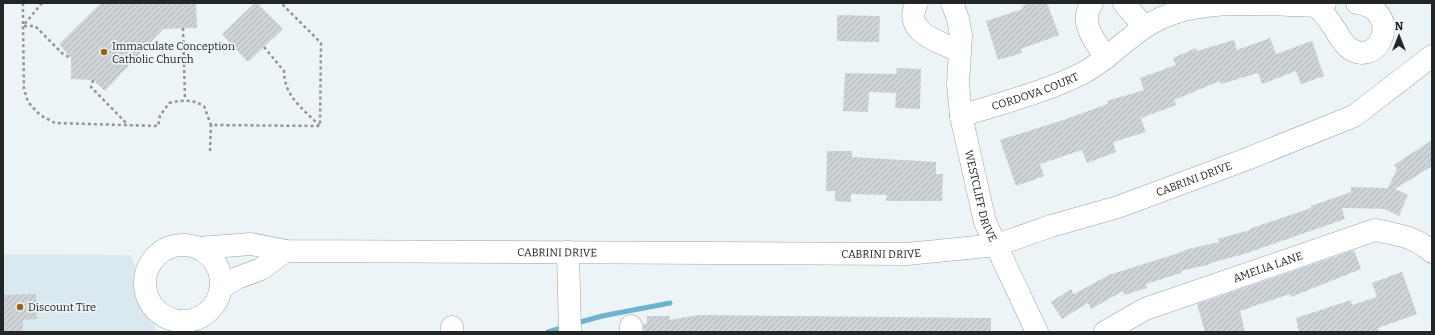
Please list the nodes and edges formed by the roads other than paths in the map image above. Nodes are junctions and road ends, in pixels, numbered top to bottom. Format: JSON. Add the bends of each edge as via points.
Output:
{"nodes":[{"id":1,"x":917,"y":3,"type":"edge"},
{"id":2,"x":952,"y":3,"type":"edge"},
{"id":3,"x":1092,"y":3,"type":"edge"},
{"id":4,"x":1124,"y":3,"type":"edge"},
{"id":5,"x":1357,"y":3,"type":"edge"},
{"id":6,"x":1321,"y":4,"type":"edge"},
{"id":7,"x":1144,"y":27,"type":"junction"},
{"id":8,"x":960,"y":52,"type":"junction"},
{"id":9,"x":1432,"y":56,"type":"edge"},
{"id":10,"x":1106,"y":58,"type":"junction"},
{"id":11,"x":960,"y":116,"type":"junction"},
{"id":12,"x":997,"y":245,"type":"junction"},
{"id":13,"x":199,"y":248,"type":"junction"},
{"id":14,"x":286,"y":251,"type":"junction"},
{"id":15,"x":568,"y":252,"type":"junction"},
{"id":16,"x":1432,"y":252,"type":"edge"},
{"id":17,"x":222,"y":287,"type":"junction"},
{"id":18,"x":170,"y":326,"type":"edge"},
{"id":19,"x":193,"y":326,"type":"edge"},
{"id":20,"x":570,"y":332,"type":"edge"},
{"id":21,"x":1037,"y":332,"type":"edge"},
{"id":22,"x":1105,"y":332,"type":"edge"}],
"edges":[{"from":1,"to":8,"type":"street","via":[[913,15],[918,30]]},
{"from":2,"to":8,"type":"street","name":"WESTCLIFF DRIVE","via":[[961,34]]},
{"from":3,"to":10,"type":"street","via":[[1087,10],[1088,28]]},
{"from":4,"to":7,"type":"street"},
{"from":5,"to":6,"type":"street","name":"CORDOVA COURT","via":[[1374,10],[1382,18],[1383,38],[1370,52],[1360,53],[1344,44]]},
{"from":6,"to":7,"type":"street","name":"CORDOVA COURT","via":[[1213,5],[1186,9]]},
{"from":7,"to":10,"type":"street","name":"CORDOVA COURT"},
{"from":8,"to":11,"type":"street","name":"WESTCLIFF DRIVE"},
{"from":9,"to":12,"type":"street","name":"CABRINI DRIVE","via":[[1354,116],[1118,207]]},
{"from":10,"to":11,"type":"street","name":"CORDOVA COURT","via":[[1082,74],[1050,87]]},
{"from":11,"to":12,"type":"street","name":"WESTCLIFF DRIVE","via":[[985,222]]},
{"from":12,"to":15,"type":"street","name":"CABRINI DRIVE","via":[[907,254]]},
{"from":12,"to":21,"type":"street","name":"WESTCLIFF DRIVE"},
{"from":13,"to":14,"type":"street","name":"CABRINI DRIVE","via":[[251,244]]},
{"from":13,"to":17,"type":"street","via":[[217,263]]},
{"from":13,"to":18,"type":"street","via":[[187,245],[174,246],[162,251],[152,260],[146,272],[146,289],[152,306]]},
{"from":14,"to":15,"type":"street","name":"CABRINI DRIVE"},
{"from":14,"to":17,"type":"street","via":[[262,268]]},
{"from":15,"to":20,"type":"street"},
{"from":16,"to":22,"type":"street","name":"AMELIA LANE","via":[[1426,246],[1403,235],[1375,230],[1145,309]]},
{"from":17,"to":19,"type":"street","via":[[213,307]]},
{"from":18,"to":19,"type":"street","via":[[183,322]]}]}
